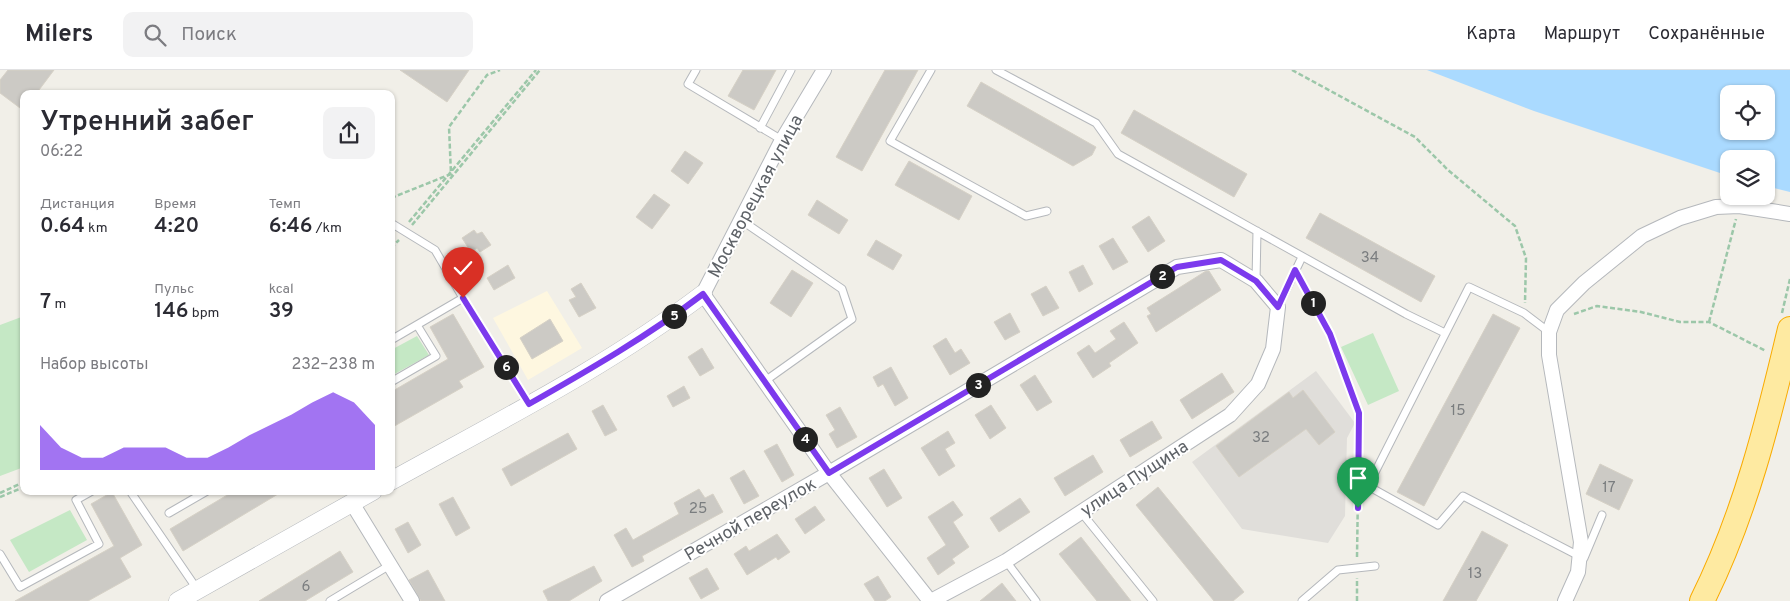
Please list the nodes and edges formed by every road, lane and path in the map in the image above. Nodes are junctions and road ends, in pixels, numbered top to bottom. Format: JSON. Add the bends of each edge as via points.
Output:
{"nodes":[{"id":1,"x":500,"y":70,"type":"edge"},
{"id":2,"x":536,"y":70,"type":"edge"},
{"id":3,"x":540,"y":70,"type":"edge"},
{"id":4,"x":696,"y":70,"type":"edge"},
{"id":5,"x":791,"y":70,"type":"edge"},
{"id":6,"x":824,"y":70,"type":"edge"},
{"id":7,"x":930,"y":70,"type":"edge"},
{"id":8,"x":996,"y":70,"type":"edge"},
{"id":9,"x":1292,"y":70,"type":"edge"},
{"id":10,"x":760,"y":128,"type":"junction"},
{"id":11,"x":782,"y":140,"type":"junction"},
{"id":12,"x":451,"y":174,"type":"junction"},
{"id":13,"x":395,"y":196,"type":"edge"},
{"id":14,"x":1739,"y":206,"type":"junction"},
{"id":15,"x":1047,"y":211,"type":"dead end"},
{"id":16,"x":1790,"y":214,"type":"edge"},
{"id":17,"x":741,"y":220,"type":"junction"},
{"id":18,"x":395,"y":225,"type":"edge"},
{"id":19,"x":405,"y":231,"type":"junction"},
{"id":20,"x":1257,"y":231,"type":"junction"},
{"id":21,"x":395,"y":238,"type":"edge"},
{"id":22,"x":395,"y":243,"type":"edge"},
{"id":23,"x":1302,"y":256,"type":"junction"},
{"id":24,"x":1295,"y":270,"type":"junction"},
{"id":25,"x":1256,"y":281,"type":"junction"},
{"id":26,"x":703,"y":294,"type":"junction"},
{"id":27,"x":463,"y":298,"type":"junction"},
{"id":28,"x":1278,"y":307,"type":"junction"},
{"id":29,"x":1524,"y":313,"type":"junction"},
{"id":30,"x":1709,"y":322,"type":"junction"},
{"id":31,"x":416,"y":325,"type":"junction"},
{"id":32,"x":1790,"y":329,"type":"edge"},
{"id":33,"x":1549,"y":332,"type":"junction"},
{"id":34,"x":1445,"y":333,"type":"junction"},
{"id":35,"x":395,"y":338,"type":"edge"},
{"id":36,"x":1777,"y":356,"type":"junction"},
{"id":37,"x":395,"y":380,"type":"edge"},
{"id":38,"x":765,"y":381,"type":"junction"},
{"id":39,"x":529,"y":404,"type":"junction"},
{"id":40,"x":829,"y":473,"type":"junction"},
{"id":41,"x":395,"y":479,"type":"edge"},
{"id":42,"x":20,"y":484,"type":"edge"},
{"id":43,"x":20,"y":489,"type":"edge"},
{"id":44,"x":0,"y":492,"type":"edge"},
{"id":45,"x":85,"y":495,"type":"edge"},
{"id":46,"x":133,"y":495,"type":"edge"},
{"id":47,"x":200,"y":495,"type":"edge"},
{"id":48,"x":367,"y":495,"type":"edge"},
{"id":49,"x":0,"y":498,"type":"edge"},
{"id":50,"x":352,"y":504,"type":"junction"},
{"id":51,"x":1081,"y":512,"type":"junction"},
{"id":52,"x":169,"y":513,"type":"dead end"},
{"id":53,"x":1602,"y":515,"type":"dead end"},
{"id":54,"x":0,"y":554,"type":"edge"},
{"id":55,"x":1579,"y":556,"type":"junction"},
{"id":56,"x":1006,"y":561,"type":"junction"},
{"id":57,"x":390,"y":565,"type":"junction"},
{"id":58,"x":1375,"y":566,"type":"dead end"},
{"id":59,"x":1357,"y":568,"type":"junction"},
{"id":60,"x":1578,"y":572,"type":"junction"},
{"id":61,"x":197,"y":590,"type":"junction"},
{"id":62,"x":178,"y":601,"type":"edge"},
{"id":63,"x":330,"y":601,"type":"edge"},
{"id":64,"x":412,"y":601,"type":"edge"},
{"id":65,"x":607,"y":601,"type":"edge"},
{"id":66,"x":931,"y":601,"type":"edge"},
{"id":67,"x":1036,"y":601,"type":"edge"},
{"id":68,"x":1153,"y":601,"type":"edge"},
{"id":69,"x":1302,"y":601,"type":"edge"},
{"id":70,"x":1357,"y":601,"type":"edge"},
{"id":71,"x":1566,"y":601,"type":"edge"},
{"id":72,"x":1702,"y":601,"type":"edge"}],
"edges":[{"from":1,"to":12,"type":"path","via":[[487,75],[449,127]]},
{"from":2,"to":12,"type":"path"},
{"from":3,"to":19,"type":"path"},
{"from":4,"to":10,"type":"lane","via":[[688,84]]},
{"from":5,"to":10,"type":"lane"},
{"from":6,"to":11,"type":"street","name":"Москворецкая улица"},
{"from":7,"to":15,"type":"lane","via":[[890,141],[1026,216]]},
{"from":8,"to":20,"type":"lane","via":[[1096,124],[1118,154]]},
{"from":9,"to":29,"type":"path","via":[[1415,137],[1448,170],[1515,226],[1526,258]]},
{"from":10,"to":11,"type":"lane"},
{"from":11,"to":17,"type":"street","name":"Москворецкая улица"},
{"from":12,"to":13,"type":"path"},
{"from":12,"to":19,"type":"path"},
{"from":14,"to":16,"type":"street"},
{"from":14,"to":30,"type":"path"},
{"from":14,"to":33,"type":"street","via":[[1716,207],[1680,218],[1642,236],[1584,283],[1557,310]]},
{"from":17,"to":26,"type":"street","name":"Москворецкая улица"},
{"from":17,"to":38,"type":"lane","via":[[842,289],[852,319]]},
{"from":18,"to":19,"type":"lane"},
{"from":19,"to":21,"type":"path"},
{"from":19,"to":22,"type":"path"},
{"from":19,"to":27,"type":"lane","via":[[435,250]]},
{"from":20,"to":23,"type":"lane"},
{"from":20,"to":25,"type":"lane"},
{"from":23,"to":24,"type":"lane"},
{"from":23,"to":34,"type":"lane"},
{"from":24,"to":28,"type":"lane"},
{"from":24,"to":59,"type":"path","via":[[1330,334],[1359,413]]},
{"from":25,"to":28,"type":"street","name":"Речной переулок"},
{"from":25,"to":40,"type":"street","name":"Речной переулок","via":[[1221,260],[1177,267]]},
{"from":26,"to":38,"type":"street"},
{"from":26,"to":39,"type":"street","name":"Москворецкая улица","via":[[621,351]]},
{"from":27,"to":31,"type":"lane"},
{"from":27,"to":39,"type":"lane"},
{"from":28,"to":51,"type":"street","name":"улица Пущина","via":[[1273,350],[1258,384],[1230,415]]},
{"from":29,"to":33,"type":"lane"},
{"from":29,"to":34,"type":"lane","via":[[1468,287]]},
{"from":30,"to":33,"type":"path","via":[[1680,322],[1641,312],[1596,306],[1570,315]]},
{"from":30,"to":36,"type":"path"},
{"from":31,"to":35,"type":"lane"},
{"from":31,"to":37,"type":"lane","via":[[436,356]]},
{"from":32,"to":36,"type":"highway"},
{"from":33,"to":55,"type":"street","via":[[1549,355],[1580,542]]},
{"from":34,"to":55,"type":"lane","via":[[1368,486],[1438,525],[1463,496]]},
{"from":36,"to":72,"type":"highway","via":[[1765,431],[1741,510]]},
{"from":38,"to":40,"type":"street"},
{"from":39,"to":41,"type":"street","name":"Москворецкая улица"},
{"from":40,"to":65,"type":"street","name":"Речной переулок"},
{"from":40,"to":66,"type":"street"},
{"from":42,"to":44,"type":"path"},
{"from":43,"to":49,"type":"path"},
{"from":45,"to":54,"type":"lane","via":[[76,500],[99,544],[20,587]]},
{"from":46,"to":61,"type":"lane"},
{"from":47,"to":52,"type":"lane"},
{"from":48,"to":50,"type":"street"},
{"from":50,"to":57,"type":"street"},
{"from":50,"to":61,"type":"street"},
{"from":51,"to":56,"type":"street","name":"улица Пущина"},
{"from":51,"to":68,"type":"lane"},
{"from":53,"to":60,"type":"lane"},
{"from":55,"to":60,"type":"street"},
{"from":56,"to":66,"type":"street","name":"улица Пущина"},
{"from":56,"to":67,"type":"lane"},
{"from":57,"to":63,"type":"lane"},
{"from":57,"to":64,"type":"street"},
{"from":58,"to":59,"type":"lane"},
{"from":59,"to":69,"type":"lane","via":[[1338,570]]},
{"from":59,"to":70,"type":"path"},
{"from":60,"to":71,"type":"street"},
{"from":61,"to":62,"type":"street"}]}
